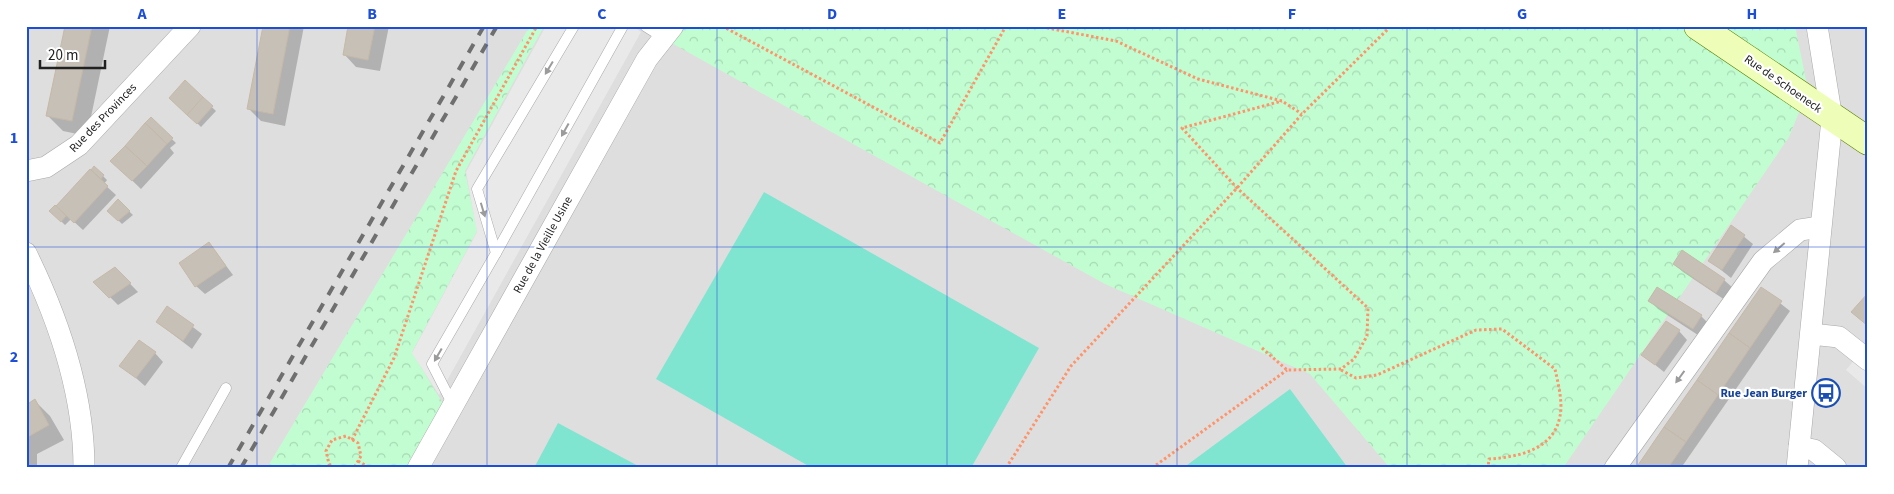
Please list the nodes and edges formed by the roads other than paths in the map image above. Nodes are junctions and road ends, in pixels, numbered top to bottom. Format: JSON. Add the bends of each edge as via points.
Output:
{"nodes":[{"id":1,"x":190,"y":26,"type":"edge"},
{"id":2,"x":574,"y":26,"type":"edge"},
{"id":3,"x":623,"y":26,"type":"edge"},
{"id":4,"x":645,"y":26,"type":"edge"},
{"id":5,"x":1698,"y":26,"type":"edge"},
{"id":6,"x":1817,"y":26,"type":"edge"},
{"id":7,"x":668,"y":32,"type":"edge"},
{"id":8,"x":1832,"y":119,"type":"junction"},
{"id":9,"x":1868,"y":141,"type":"edge"},
{"id":10,"x":26,"y":171,"type":"edge"},
{"id":11,"x":1820,"y":227,"type":"junction"},
{"id":12,"x":26,"y":253,"type":"edge"},
{"id":13,"x":496,"y":253,"type":"junction"},
{"id":14,"x":1811,"y":334,"type":"junction"},
{"id":15,"x":1868,"y":360,"type":"edge"},
{"id":16,"x":226,"y":388,"type":"dead end"},
{"id":17,"x":453,"y":405,"type":"junction"},
{"id":18,"x":1799,"y":447,"type":"junction"},
{"id":19,"x":84,"y":468,"type":"edge"},
{"id":20,"x":181,"y":468,"type":"edge"},
{"id":21,"x":418,"y":468,"type":"edge"},
{"id":22,"x":1614,"y":468,"type":"edge"},
{"id":23,"x":1797,"y":468,"type":"edge"},
{"id":24,"x":1836,"y":468,"type":"edge"}],
"edges":[{"from":1,"to":10,"type":"street","name":"Rue des Provinces","via":[[79,145],[46,167]]},
{"from":2,"to":13,"type":"lane","one_way":true,"via":[[477,189]]},
{"from":3,"to":13,"type":"lane","one_way":true},
{"from":4,"to":7,"type":"lane"},
{"from":5,"to":8,"type":"main road","name":"Rue de Schoeneck"},
{"from":6,"to":8,"type":"street"},
{"from":7,"to":17,"type":"street","name":"Rue de la Vieille Usine","via":[[647,59]]},
{"from":8,"to":9,"type":"main road","name":"Rue de Schoeneck"},
{"from":8,"to":11,"type":"street"},
{"from":11,"to":14,"type":"street"},
{"from":11,"to":22,"type":"street","one_way":true,"via":[[1800,230],[1763,261]]},
{"from":12,"to":19,"type":"street","via":[[56,325],[74,389],[82,431]]},
{"from":13,"to":17,"type":"lane","one_way":true,"via":[[432,364]]},
{"from":14,"to":15,"type":"street","via":[[1839,337]]},
{"from":14,"to":18,"type":"street"},
{"from":16,"to":20,"type":"lane"},
{"from":17,"to":21,"type":"street","name":"Rue de la Vieille Usine"},
{"from":18,"to":23,"type":"street"},
{"from":18,"to":24,"type":"street","via":[[1814,450]]}]}
